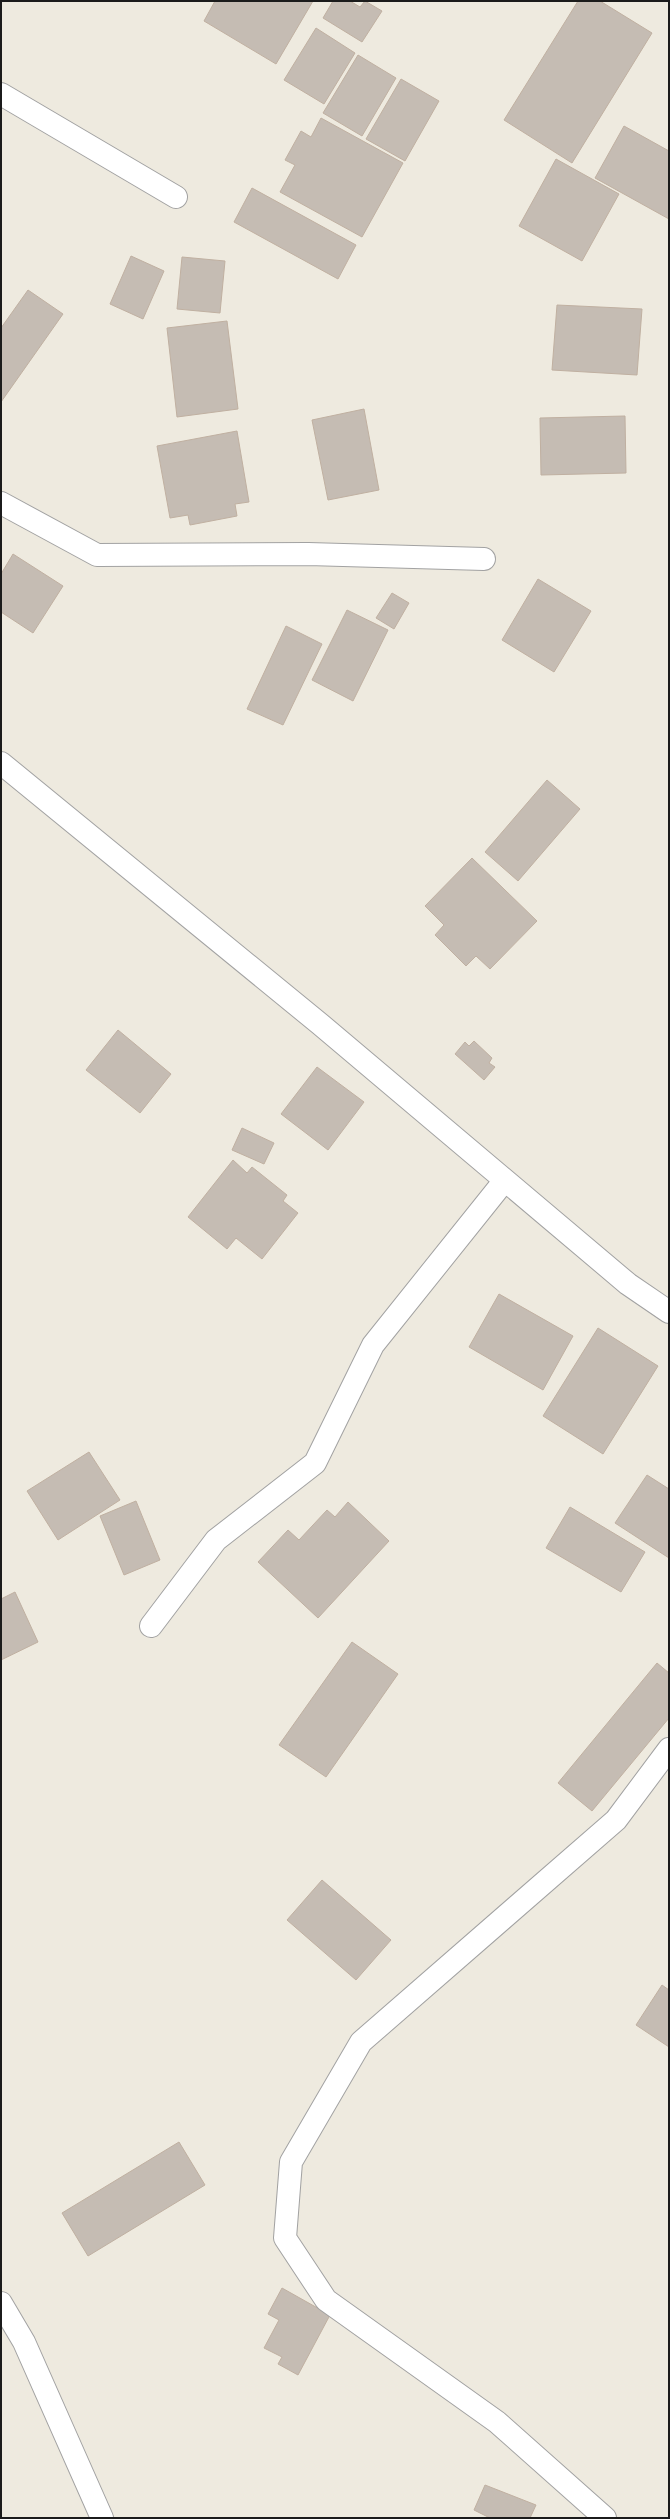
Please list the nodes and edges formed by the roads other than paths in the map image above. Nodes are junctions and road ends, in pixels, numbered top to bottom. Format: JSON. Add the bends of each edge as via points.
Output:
{"nodes":[{"id":1,"x":1,"y":94,"type":"edge"},
{"id":2,"x":176,"y":197,"type":"dead end"},
{"id":3,"x":1,"y":503,"type":"edge"},
{"id":4,"x":484,"y":559,"type":"dead end"},
{"id":5,"x":1,"y":763,"type":"edge"},
{"id":6,"x":505,"y":1180,"type":"junction"},
{"id":7,"x":669,"y":1312,"type":"edge"},
{"id":8,"x":151,"y":1626,"type":"dead end"},
{"id":9,"x":669,"y":1749,"type":"edge"},
{"id":10,"x":1,"y":2303,"type":"edge"},
{"id":11,"x":102,"y":2518,"type":"edge"},
{"id":12,"x":605,"y":2518,"type":"edge"}],
"edges":[{"from":1,"to":2,"type":"street"},
{"from":3,"to":4,"type":"street","via":[[97,555],[308,554]]},
{"from":5,"to":6,"type":"street","via":[[320,1024]]},
{"from":6,"to":7,"type":"street","via":[[628,1284]]},
{"from":6,"to":8,"type":"street","via":[[373,1345],[315,1463],[216,1540]]},
{"from":9,"to":12,"type":"street","via":[[616,1820],[361,2042],[291,2162],[285,2238],[326,2300],[497,2422]]},
{"from":10,"to":11,"type":"street","via":[[24,2342]]}]}
